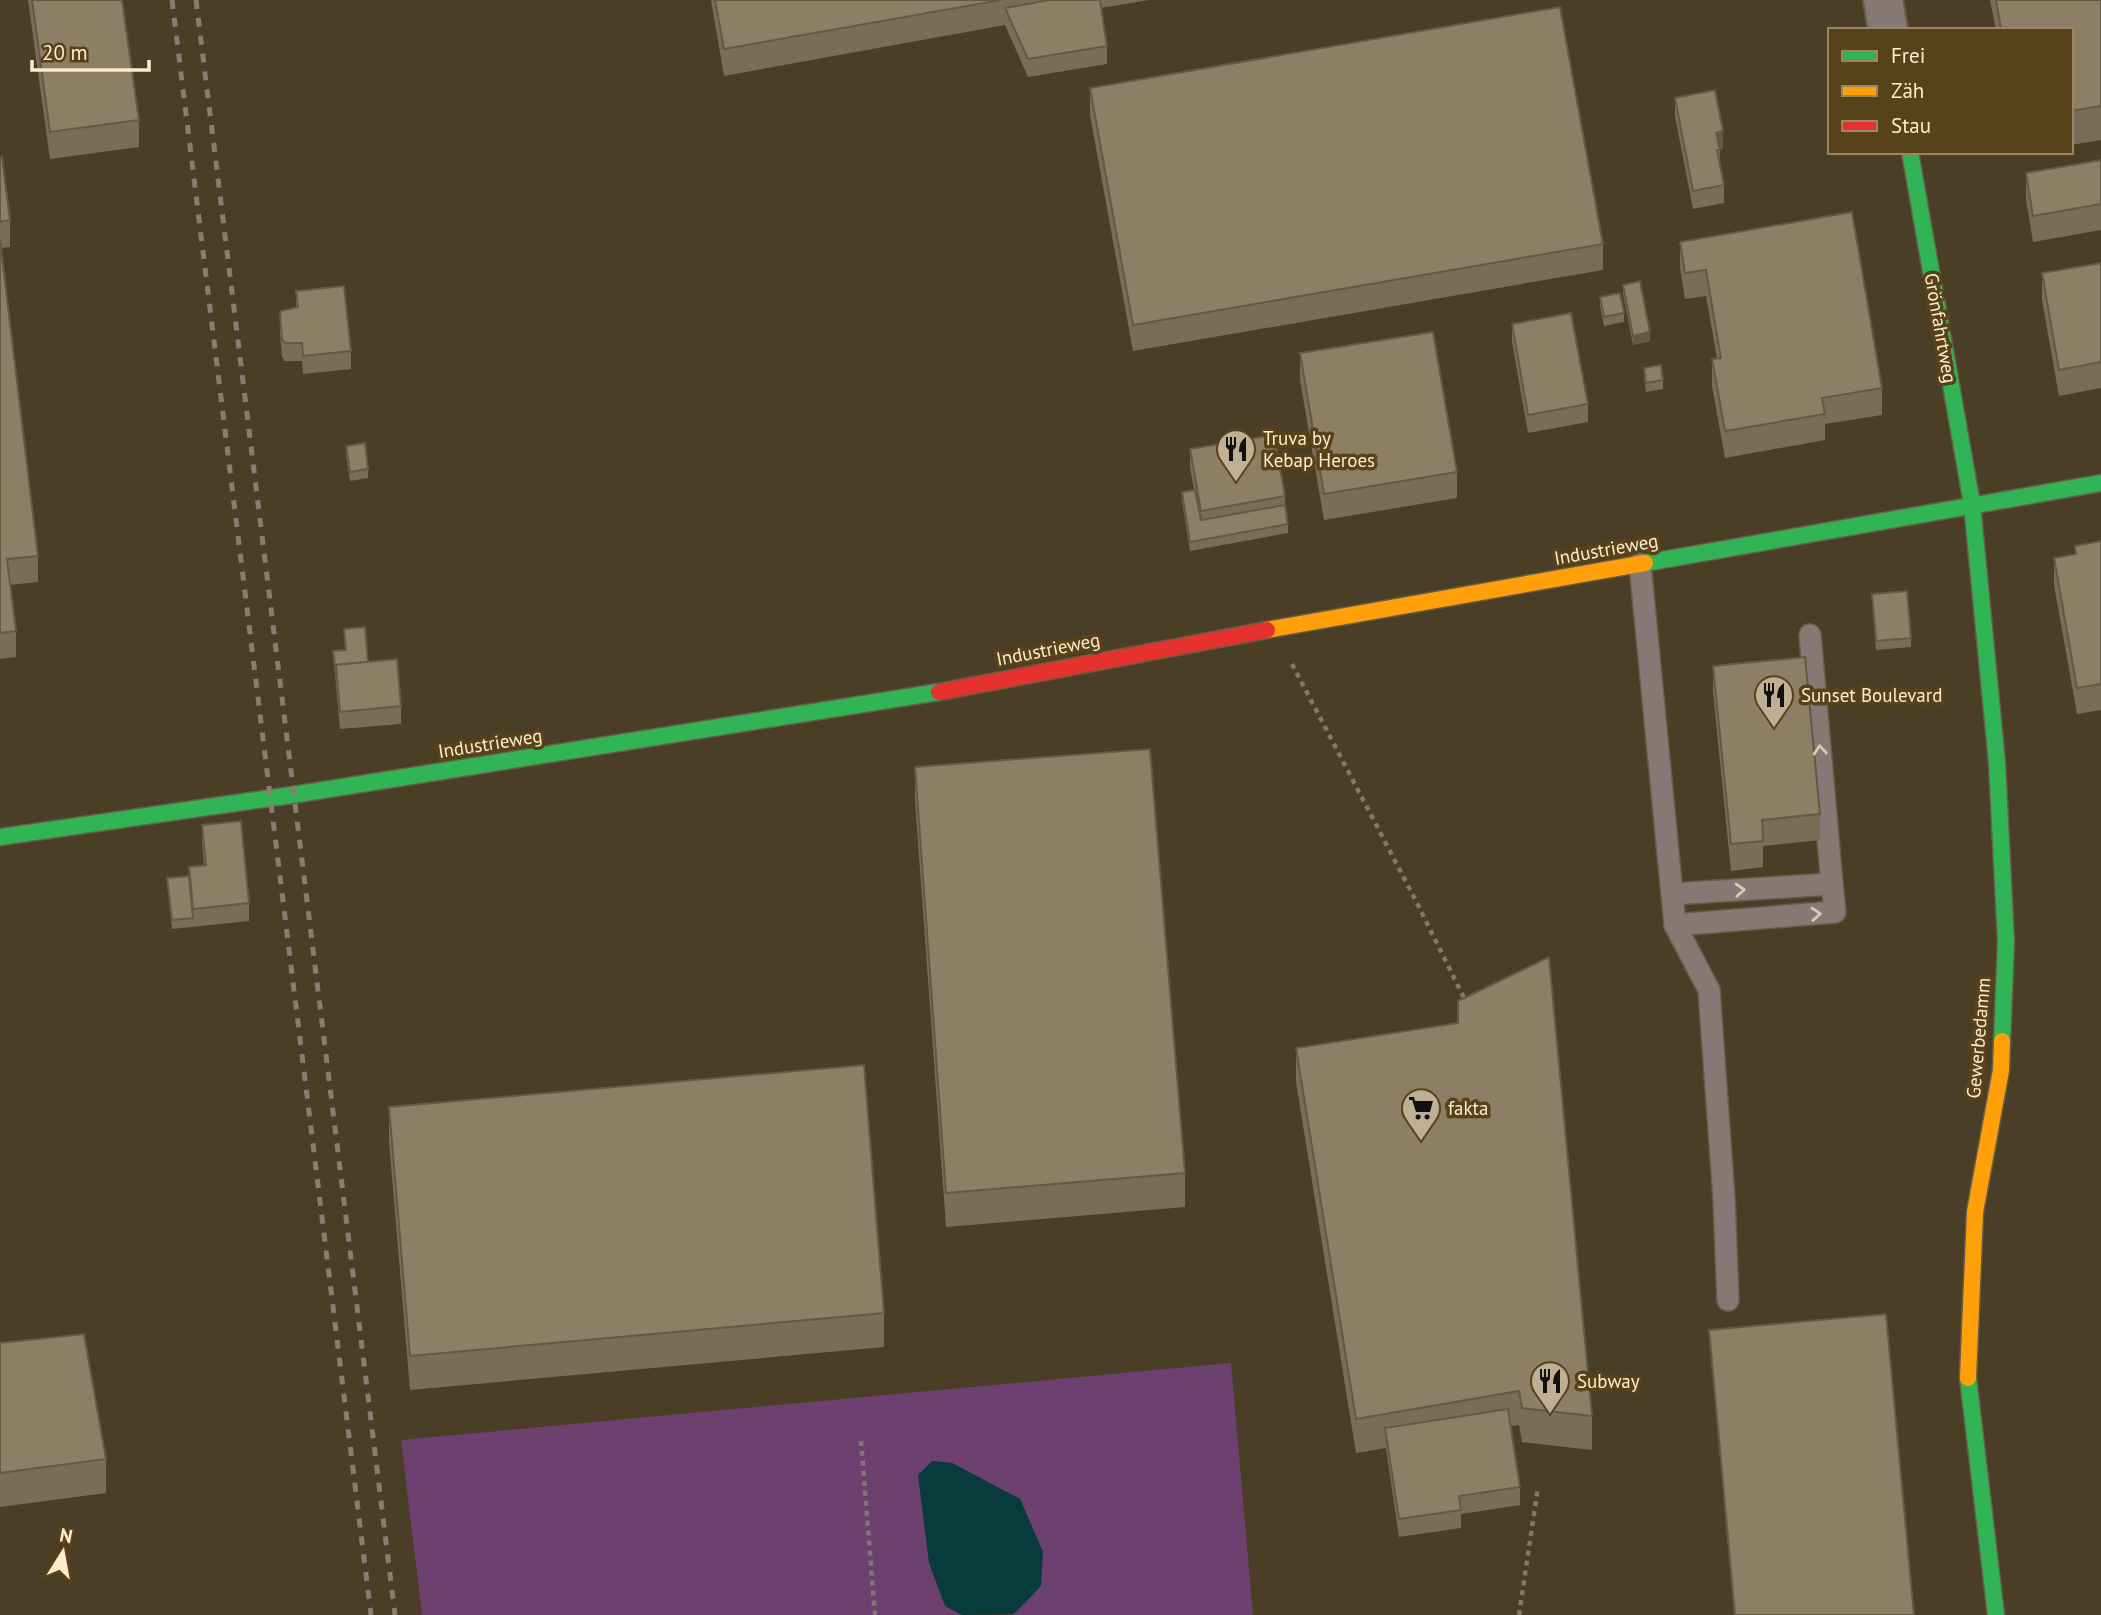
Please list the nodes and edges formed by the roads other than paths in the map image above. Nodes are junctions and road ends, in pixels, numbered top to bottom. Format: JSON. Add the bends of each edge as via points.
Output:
{"nodes":[{"id":1,"x":1883,"y":0,"type":"edge"},
{"id":2,"x":1888,"y":28,"type":"edge"},
{"id":3,"x":1910,"y":154,"type":"edge"},
{"id":4,"x":2101,"y":483,"type":"edge"},
{"id":5,"x":1972,"y":504,"type":"junction"},
{"id":6,"x":1640,"y":564,"type":"junction"},
{"id":7,"x":1810,"y":635,"type":"dead end"},
{"id":8,"x":0,"y":837,"type":"edge"},
{"id":9,"x":1832,"y":884,"type":"junction"},
{"id":10,"x":1672,"y":894,"type":"junction"},
{"id":11,"x":1675,"y":925,"type":"junction"},
{"id":12,"x":1728,"y":1300,"type":"dead end"},
{"id":13,"x":1996,"y":1615,"type":"edge"}],
"edges":[{"from":1,"to":2,"type":"street"},
{"from":3,"to":5,"type":"street","name":"Grönfahrtweg"},
{"from":4,"to":5,"type":"street","name":"Industrieweg"},
{"from":5,"to":6,"type":"street","name":"Industrieweg"},
{"from":5,"to":13,"type":"street","name":"Gewerbedamm","via":[[1997,763],[2006,942],[2001,1070],[1975,1212],[1967,1368]]},
{"from":6,"to":8,"type":"street","name":"Industrieweg","via":[[878,703]]},
{"from":6,"to":10,"type":"lane"},
{"from":9,"to":7,"type":"lane","one_way":true},
{"from":10,"to":9,"type":"lane","one_way":true},
{"from":11,"to":9,"type":"lane","one_way":true,"via":[[1835,912]]},
{"from":10,"to":11,"type":"lane"},
{"from":11,"to":12,"type":"lane","via":[[1709,990]]}]}
